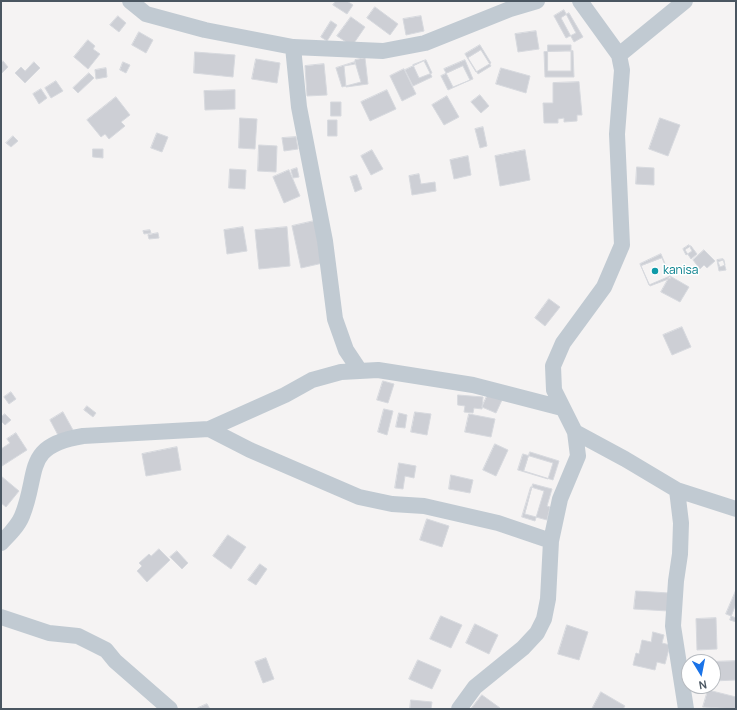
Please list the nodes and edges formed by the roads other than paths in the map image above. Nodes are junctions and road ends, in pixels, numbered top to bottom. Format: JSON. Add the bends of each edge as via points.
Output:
{"nodes":[{"id":1,"x":130,"y":1,"type":"edge"},
{"id":2,"x":537,"y":1,"type":"edge"},
{"id":3,"x":580,"y":1,"type":"edge"},
{"id":4,"x":685,"y":1,"type":"edge"},
{"id":5,"x":293,"y":47,"type":"junction"},
{"id":6,"x":619,"y":55,"type":"junction"},
{"id":7,"x":360,"y":371,"type":"junction"},
{"id":8,"x":562,"y":408,"type":"junction"},
{"id":9,"x":209,"y":429,"type":"junction"},
{"id":10,"x":576,"y":432,"type":"junction"},
{"id":11,"x":677,"y":490,"type":"junction"},
{"id":12,"x":736,"y":509,"type":"edge"},
{"id":13,"x":551,"y":541,"type":"junction"},
{"id":14,"x":1,"y":543,"type":"edge"},
{"id":15,"x":1,"y":617,"type":"edge"},
{"id":16,"x":170,"y":709,"type":"edge"},
{"id":17,"x":459,"y":709,"type":"edge"},
{"id":18,"x":686,"y":709,"type":"edge"}],
"edges":[{"from":1,"to":5,"type":"street","via":[[146,14],[190,26]]},
{"from":2,"to":5,"type":"street","via":[[425,43],[383,51]]},
{"from":3,"to":6,"type":"street"},
{"from":4,"to":6,"type":"street"},
{"from":5,"to":7,"type":"street","via":[[299,107],[325,241],[335,318],[346,350]]},
{"from":6,"to":8,"type":"street","via":[[622,70],[617,134],[622,245],[604,287],[563,343],[553,366],[554,390]]},
{"from":7,"to":8,"type":"street","via":[[378,370],[473,385]]},
{"from":7,"to":9,"type":"street","via":[[341,372],[312,380]]},
{"from":8,"to":10,"type":"street"},
{"from":9,"to":13,"type":"street","via":[[250,450],[358,497],[392,504],[424,506]]},
{"from":9,"to":14,"type":"street","via":[[64,439],[46,449],[35,465],[22,516]]},
{"from":10,"to":11,"type":"street"},
{"from":10,"to":13,"type":"street","via":[[578,456],[560,499]]},
{"from":11,"to":12,"type":"street"},
{"from":11,"to":18,"type":"street","via":[[681,523],[673,626]]},
{"from":13,"to":17,"type":"street","via":[[548,599],[544,619],[537,632],[523,648],[475,687]]},
{"from":15,"to":16,"type":"street","via":[[49,633],[78,636],[106,650]]}]}
